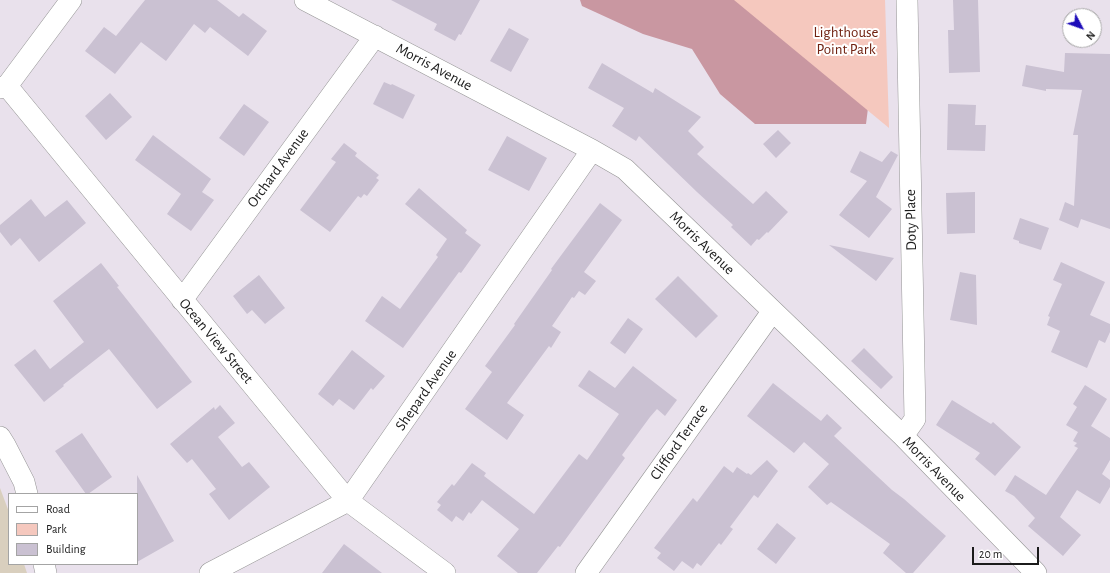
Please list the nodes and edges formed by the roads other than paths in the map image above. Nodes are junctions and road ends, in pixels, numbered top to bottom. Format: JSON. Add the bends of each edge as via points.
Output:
{"nodes":[{"id":1,"x":71,"y":0,"type":"edge"},
{"id":2,"x":305,"y":0,"type":"edge"},
{"id":3,"x":907,"y":0,"type":"edge"},
{"id":4,"x":375,"y":36,"type":"junction"},
{"id":5,"x":3,"y":87,"type":"edge"},
{"id":6,"x":592,"y":150,"type":"junction"},
{"id":7,"x":182,"y":300,"type":"junction"},
{"id":8,"x":772,"y":312,"type":"junction"},
{"id":9,"x":902,"y":436,"type":"junction"},
{"id":10,"x":0,"y":437,"type":"edge"},
{"id":11,"x":27,"y":493,"type":"edge"},
{"id":12,"x":348,"y":501,"type":"junction"},
{"id":13,"x":210,"y":573,"type":"edge"},
{"id":14,"x":445,"y":573,"type":"edge"},
{"id":15,"x":586,"y":573,"type":"edge"},
{"id":16,"x":1036,"y":573,"type":"edge"}],
"edges":[{"from":1,"to":5,"type":"street"},
{"from":2,"to":4,"type":"street","name":"Morris Avenue"},
{"from":3,"to":9,"type":"street","name":"Doty Place","via":[[915,419]]},
{"from":4,"to":6,"type":"street","name":"Morris Avenue"},
{"from":4,"to":7,"type":"street","name":"Orchard Avenue"},
{"from":5,"to":7,"type":"street","name":"Ocean View Street"},
{"from":6,"to":8,"type":"street","name":"Morris Avenue","via":[[625,169]]},
{"from":6,"to":12,"type":"street","name":"Shepard Avenue"},
{"from":7,"to":12,"type":"street","name":"Ocean View Street"},
{"from":8,"to":9,"type":"street","name":"Morris Avenue"},
{"from":8,"to":15,"type":"street","name":"Clifford Terrace"},
{"from":9,"to":16,"type":"street","name":"Morris Avenue"},
{"from":10,"to":11,"type":"street","via":[[24,482]]},
{"from":12,"to":13,"type":"street","name":"Shepard Avenue"},
{"from":12,"to":14,"type":"street","name":"Ocean View Street"}]}
